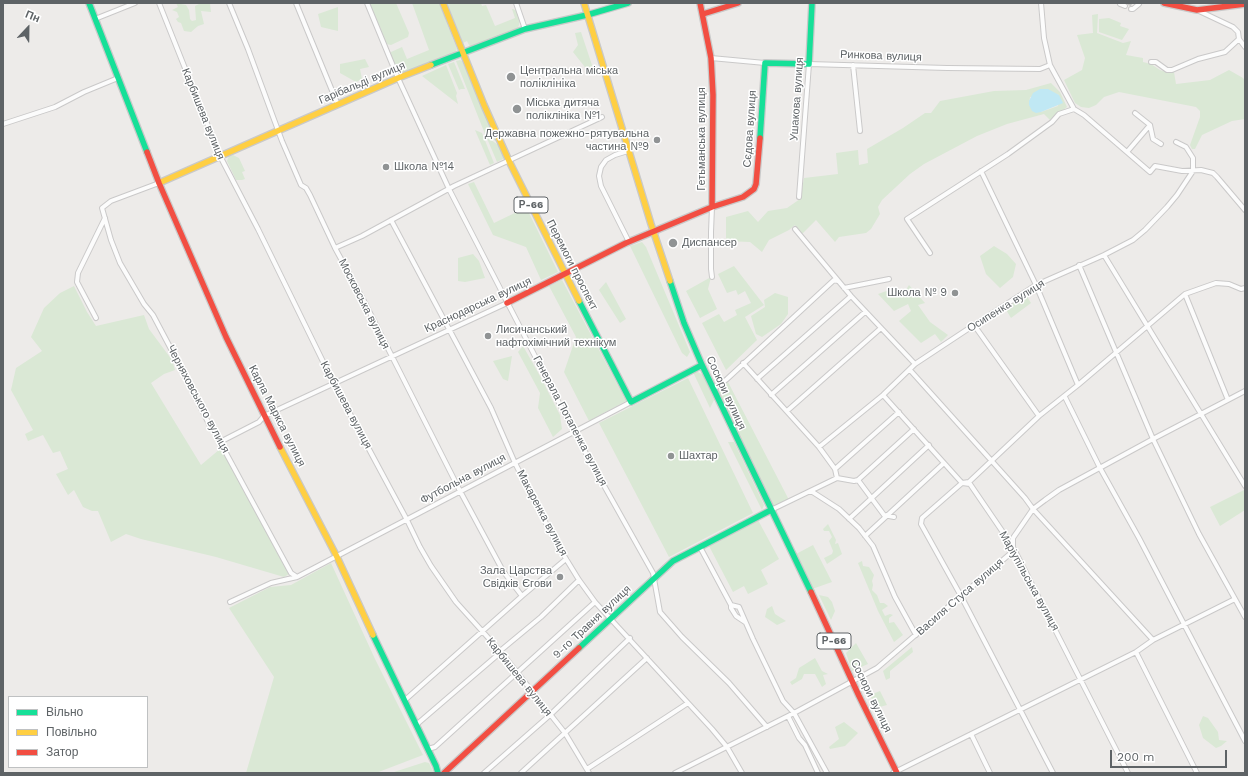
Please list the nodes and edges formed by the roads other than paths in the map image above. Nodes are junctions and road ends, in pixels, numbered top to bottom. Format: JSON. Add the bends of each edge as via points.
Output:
{"nodes":[{"id":1,"x":89,"y":3,"type":"edge"},
{"id":2,"x":135,"y":3,"type":"edge"},
{"id":3,"x":159,"y":3,"type":"edge"},
{"id":4,"x":229,"y":3,"type":"edge"},
{"id":5,"x":296,"y":3,"type":"edge"},
{"id":6,"x":367,"y":3,"type":"edge"},
{"id":7,"x":443,"y":3,"type":"edge"},
{"id":8,"x":516,"y":3,"type":"edge"},
{"id":9,"x":584,"y":3,"type":"edge"},
{"id":10,"x":628,"y":3,"type":"edge"},
{"id":11,"x":700,"y":3,"type":"edge"},
{"id":12,"x":738,"y":3,"type":"edge"},
{"id":13,"x":812,"y":3,"type":"edge"},
{"id":14,"x":1041,"y":3,"type":"edge"},
{"id":15,"x":1121,"y":3,"type":"edge"},
{"id":16,"x":1139,"y":3,"type":"edge"},
{"id":17,"x":1164,"y":3,"type":"edge"},
{"id":18,"x":1245,"y":4,"type":"edge"},
{"id":19,"x":1125,"y":6,"type":"dead end"},
{"id":20,"x":1132,"y":7,"type":"dead end"},
{"id":21,"x":1197,"y":10,"type":"junction"},
{"id":22,"x":703,"y":14,"type":"junction"},
{"id":23,"x":587,"y":15,"type":"junction"},
{"id":24,"x":95,"y":18,"type":"junction"},
{"id":25,"x":525,"y":29,"type":"junction"},
{"id":26,"x":1239,"y":39,"type":"junction"},
{"id":27,"x":1245,"y":47,"type":"edge"},
{"id":28,"x":463,"y":53,"type":"junction"},
{"id":29,"x":711,"y":58,"type":"junction"},
{"id":30,"x":1151,"y":62,"type":"dead end"},
{"id":31,"x":765,"y":63,"type":"junction"},
{"id":32,"x":809,"y":64,"type":"junction"},
{"id":33,"x":853,"y":65,"type":"junction"},
{"id":34,"x":1050,"y":65,"type":"junction"},
{"id":35,"x":118,"y":78,"type":"junction"},
{"id":36,"x":398,"y":78,"type":"junction"},
{"id":37,"x":338,"y":104,"type":"junction"},
{"id":38,"x":1074,"y":109,"type":"junction"},
{"id":39,"x":1135,"y":113,"type":"dead end"},
{"id":40,"x":602,"y":117,"type":"dead end"},
{"id":41,"x":3,"y":124,"type":"edge"},
{"id":42,"x":1150,"y":125,"type":"junction"},
{"id":43,"x":279,"y":130,"type":"junction"},
{"id":44,"x":860,"y":131,"type":"dead end"},
{"id":45,"x":1176,"y":142,"type":"dead end"},
{"id":46,"x":1160,"y":144,"type":"dead end"},
{"id":47,"x":628,"y":151,"type":"junction"},
{"id":48,"x":1127,"y":152,"type":"junction"},
{"id":49,"x":220,"y":156,"type":"junction"},
{"id":50,"x":509,"y":161,"type":"junction"},
{"id":51,"x":981,"y":171,"type":"junction"},
{"id":52,"x":1193,"y":171,"type":"junction"},
{"id":53,"x":159,"y":182,"type":"junction"},
{"id":54,"x":449,"y":189,"type":"junction"},
{"id":55,"x":749,"y":193,"type":"joint"},
{"id":56,"x":800,"y":197,"type":"dead end"},
{"id":57,"x":712,"y":206,"type":"junction"},
{"id":58,"x":1245,"y":210,"type":"edge"},
{"id":59,"x":105,"y":218,"type":"junction"},
{"id":60,"x":391,"y":220,"type":"junction"},
{"id":61,"x":795,"y":229,"type":"dead end"},
{"id":62,"x":654,"y":231,"type":"junction"},
{"id":63,"x":629,"y":242,"type":"junction"},
{"id":64,"x":335,"y":248,"type":"junction"},
{"id":65,"x":930,"y":253,"type":"dead end"},
{"id":66,"x":1104,"y":255,"type":"junction"},
{"id":67,"x":1079,"y":265,"type":"junction"},
{"id":68,"x":565,"y":274,"type":"junction"},
{"id":69,"x":712,"y":277,"type":"dead end"},
{"id":70,"x":889,"y":279,"type":"dead end"},
{"id":71,"x":838,"y":280,"type":"junction"},
{"id":72,"x":1036,"y":285,"type":"junction"},
{"id":73,"x":844,"y":288,"type":"junction"},
{"id":74,"x":1245,"y":288,"type":"edge"},
{"id":75,"x":1186,"y":294,"type":"junction"},
{"id":76,"x":851,"y":296,"type":"junction"},
{"id":77,"x":507,"y":303,"type":"junction"},
{"id":78,"x":865,"y":312,"type":"junction"},
{"id":79,"x":96,"y":318,"type":"dead end"},
{"id":80,"x":974,"y":325,"type":"junction"},
{"id":81,"x":1147,"y":327,"type":"junction"},
{"id":82,"x":881,"y":328,"type":"junction"},
{"id":83,"x":449,"y":329,"type":"junction"},
{"id":84,"x":1116,"y":353,"type":"junction"},
{"id":85,"x":391,"y":356,"type":"junction"},
{"id":86,"x":743,"y":363,"type":"junction"},
{"id":87,"x":915,"y":364,"type":"junction"},
{"id":88,"x":702,"y":366,"type":"junction"},
{"id":89,"x":910,"y":370,"type":"junction"},
{"id":90,"x":757,"y":379,"type":"junction"},
{"id":91,"x":334,"y":384,"type":"junction"},
{"id":92,"x":1078,"y":385,"type":"junction"},
{"id":93,"x":714,"y":389,"type":"junction"},
{"id":94,"x":1245,"y":391,"type":"edge"},
{"id":95,"x":771,"y":394,"type":"junction"},
{"id":96,"x":883,"y":395,"type":"junction"},
{"id":97,"x":1065,"y":397,"type":"junction"},
{"id":98,"x":1228,"y":400,"type":"junction"},
{"id":99,"x":631,"y":402,"type":"junction"},
{"id":100,"x":787,"y":412,"type":"junction"},
{"id":101,"x":899,"y":412,"type":"junction"},
{"id":102,"x":1201,"y":415,"type":"junction"},
{"id":103,"x":264,"y":416,"type":"junction"},
{"id":104,"x":1039,"y":416,"type":"junction"},
{"id":105,"x":914,"y":429,"type":"junction"},
{"id":106,"x":574,"y":432,"type":"junction"},
{"id":107,"x":1153,"y":439,"type":"junction"},
{"id":108,"x":220,"y":442,"type":"junction"},
{"id":109,"x":929,"y":445,"type":"junction"},
{"id":110,"x":819,"y":447,"type":"junction"},
{"id":111,"x":991,"y":461,"type":"junction"},
{"id":112,"x":515,"y":463,"type":"junction"},
{"id":113,"x":944,"y":463,"type":"junction"},
{"id":114,"x":1100,"y":468,"type":"junction"},
{"id":115,"x":835,"y":469,"type":"junction"},
{"id":116,"x":837,"y":478,"type":"junction"},
{"id":117,"x":858,"y":480,"type":"junction"},
{"id":118,"x":962,"y":483,"type":"junction"},
{"id":119,"x":1245,"y":486,"type":"edge"},
{"id":120,"x":460,"y":491,"type":"junction"},
{"id":121,"x":811,"y":491,"type":"junction"},
{"id":122,"x":872,"y":498,"type":"junction"},
{"id":123,"x":1033,"y":509,"type":"junction"},
{"id":124,"x":771,"y":510,"type":"junction"},
{"id":125,"x":887,"y":516,"type":"junction"},
{"id":126,"x":894,"y":517,"type":"dead end"},
{"id":127,"x":849,"y":519,"type":"junction"},
{"id":128,"x":407,"y":520,"type":"junction"},
{"id":129,"x":865,"y":536,"type":"junction"},
{"id":130,"x":700,"y":547,"type":"junction"},
{"id":131,"x":1013,"y":547,"type":"junction"},
{"id":132,"x":337,"y":557,"type":"junction"},
{"id":133,"x":566,"y":559,"type":"junction"},
{"id":134,"x":297,"y":577,"type":"junction"},
{"id":135,"x":654,"y":578,"type":"junction"},
{"id":136,"x":579,"y":580,"type":"junction"},
{"id":137,"x":522,"y":596,"type":"junction"},
{"id":138,"x":961,"y":596,"type":"junction"},
{"id":139,"x":1235,"y":599,"type":"junction"},
{"id":140,"x":230,"y":602,"type":"dead end"},
{"id":141,"x":595,"y":602,"type":"junction"},
{"id":142,"x":731,"y":605,"type":"junction"},
{"id":143,"x":1245,"y":617,"type":"edge"},
{"id":144,"x":611,"y":618,"type":"junction"},
{"id":145,"x":745,"y":622,"type":"junction"},
{"id":146,"x":1184,"y":625,"type":"junction"},
{"id":147,"x":483,"y":632,"type":"junction"},
{"id":148,"x":916,"y":635,"type":"junction"},
{"id":149,"x":630,"y":638,"type":"junction"},
{"id":150,"x":1153,"y":640,"type":"junction"},
{"id":151,"x":500,"y":651,"type":"junction"},
{"id":152,"x":1136,"y":652,"type":"junction"},
{"id":153,"x":647,"y":658,"type":"junction"},
{"id":154,"x":517,"y":672,"type":"junction"},
{"id":155,"x":1081,"y":679,"type":"junction"},
{"id":156,"x":852,"y":681,"type":"junction"},
{"id":157,"x":532,"y":692,"type":"junction"},
{"id":158,"x":405,"y":700,"type":"junction"},
{"id":159,"x":688,"y":703,"type":"junction"},
{"id":160,"x":1020,"y":709,"type":"junction"},
{"id":161,"x":794,"y":713,"type":"junction"},
{"id":162,"x":550,"y":715,"type":"junction"},
{"id":163,"x":788,"y":716,"type":"junction"},
{"id":164,"x":416,"y":725,"type":"junction"},
{"id":165,"x":766,"y":727,"type":"junction"},
{"id":166,"x":565,"y":733,"type":"junction"},
{"id":167,"x":971,"y":734,"type":"junction"},
{"id":168,"x":1245,"y":741,"type":"edge"},
{"id":169,"x":727,"y":747,"type":"junction"},
{"id":170,"x":428,"y":749,"type":"junction"},
{"id":171,"x":431,"y":758,"type":"junction"},
{"id":172,"x":450,"y":766,"type":"junction"},
{"id":173,"x":588,"y":771,"type":"edge"},
{"id":174,"x":896,"y":772,"type":"edge"},
{"id":175,"x":438,"y":773,"type":"edge"},
{"id":176,"x":444,"y":773,"type":"edge"},
{"id":177,"x":484,"y":773,"type":"edge"},
{"id":178,"x":521,"y":773,"type":"edge"},
{"id":179,"x":675,"y":773,"type":"edge"},
{"id":180,"x":742,"y":773,"type":"edge"},
{"id":181,"x":818,"y":773,"type":"edge"},
{"id":182,"x":827,"y":773,"type":"edge"},
{"id":183,"x":990,"y":773,"type":"edge"},
{"id":184,"x":1053,"y":773,"type":"edge"},
{"id":185,"x":1128,"y":773,"type":"edge"},
{"id":186,"x":1196,"y":773,"type":"edge"}],
"edges":[{"from":1,"to":24,"type":"main road","name":"Карла Маркса вулиця"},
{"from":2,"to":24,"type":"street"},
{"from":3,"to":49,"type":"street","name":"Карбишева вулиця"},
{"from":4,"to":43,"type":"street","name":"Московська вулиця"},
{"from":5,"to":37,"type":"street"},
{"from":6,"to":36,"type":"street","name":"Генерала Потапенка вулиця"},
{"from":7,"to":28,"type":"main road","name":"Перемоги проспект","number":"Р-66"},
{"from":8,"to":25,"type":"street"},
{"from":9,"to":23,"type":"main road","name":"Сосюри вулиця","number":"Р-66"},
{"from":10,"to":23,"type":"main road","name":"Гарібальді вулиця"},
{"from":11,"to":22,"type":"main road","name":"Гетьманська вулиця"},
{"from":12,"to":22,"type":"main road"},
{"from":13,"to":32,"type":"main road","name":"Ушакова вулиця"},
{"from":14,"to":34,"type":"street","via":[[1044,38]]},
{"from":15,"to":19,"type":"street"},
{"from":16,"to":20,"type":"street"},
{"from":17,"to":21,"type":"main road"},
{"from":18,"to":21,"type":"main road"},
{"from":21,"to":26,"type":"street","via":[[1233,27],[1238,32]]},
{"from":22,"to":29,"type":"main road","name":"Гетьманська вулиця"},
{"from":23,"to":25,"type":"main road","name":"Гарібальді вулиця"},
{"from":23,"to":47,"type":"main road","name":"Сосюри вулиця","number":"Р-66"},
{"from":24,"to":35,"type":"main road","name":"Карла Маркса вулиця"},
{"from":25,"to":28,"type":"main road","name":"Гарібальді вулиця"},
{"from":26,"to":27,"type":"street"},
{"from":26,"to":30,"type":"street","via":[[1225,52],[1172,70]]},
{"from":28,"to":36,"type":"main road","name":"Гарібальді вулиця"},
{"from":28,"to":50,"type":"main road","name":"Перемоги проспект","number":"Р-66"},
{"from":29,"to":31,"type":"street","name":"Ринкова вулиця"},
{"from":29,"to":57,"type":"main road","name":"Гетьманська вулиця"},
{"from":31,"to":32,"type":"main road","name":"Ринкова вулиця"},
{"from":31,"to":55,"type":"main road","name":"Сєдова вулиця","via":[[756,184]]},
{"from":32,"to":33,"type":"street","name":"Ринкова вулиця"},
{"from":32,"to":56,"type":"street","name":"Ушакова вулиця"},
{"from":33,"to":34,"type":"street","name":"Ринкова вулиця","via":[[1033,69]]},
{"from":33,"to":44,"type":"street"},
{"from":34,"to":38,"type":"street"},
{"from":35,"to":41,"type":"street","via":[[56,107]]},
{"from":35,"to":53,"type":"main road","name":"Карла Маркса вулиця"},
{"from":36,"to":37,"type":"main road","name":"Гарібальді вулиця"},
{"from":36,"to":54,"type":"street","name":"Генерала Потапенка вулиця"},
{"from":37,"to":43,"type":"main road","name":"Гарібальді вулиця"},
{"from":38,"to":48,"type":"street"},
{"from":38,"to":51,"type":"street","via":[[1059,114],[1052,122]]},
{"from":39,"to":42,"type":"street"},
{"from":40,"to":50,"type":"street"},
{"from":42,"to":46,"type":"street","via":[[1153,139]]},
{"from":42,"to":48,"type":"street"},
{"from":43,"to":49,"type":"main road","name":"Гарібальді вулиця"},
{"from":43,"to":64,"type":"street","name":"Московська вулиця","via":[[301,185],[310,195]]},
{"from":45,"to":52,"type":"street","via":[[1186,147],[1193,158]]},
{"from":47,"to":62,"type":"main road","name":"Сосюри вулиця","number":"Р-66"},
{"from":47,"to":63,"type":"street","via":[[606,160],[599,176]]},
{"from":48,"to":52,"type":"street","via":[[1150,172],[1155,166]]},
{"from":49,"to":53,"type":"main road","name":"Гарібальді вулиця"},
{"from":49,"to":91,"type":"street","name":"Карбишева вулиця"},
{"from":50,"to":54,"type":"street"},
{"from":50,"to":68,"type":"main road","name":"Перемоги проспект","number":"Р-66"},
{"from":51,"to":65,"type":"street","via":[[907,219]]},
{"from":51,"to":72,"type":"street"},
{"from":52,"to":58,"type":"street","via":[[1208,171],[1217,177]]},
{"from":52,"to":66,"type":"street","name":"Осипенка вулиця","via":[[1176,196],[1145,230],[1133,240]]},
{"from":53,"to":59,"type":"street","name":"Гарібальді вулиця","via":[[111,200],[102,208]]},
{"from":53,"to":103,"type":"main road","name":"Карла Маркса вулиця","via":[[226,337]]},
{"from":54,"to":60,"type":"street"},
{"from":54,"to":77,"type":"street","name":"Генерала Потапенка вулиця"},
{"from":55,"to":57,"type":"main road","name":"Краснодарська вулиця"},
{"from":57,"to":62,"type":"main road","name":"Краснодарська вулиця"},
{"from":57,"to":69,"type":"street","name":"Гетьманська вулиця"},
{"from":59,"to":79,"type":"street","via":[[78,273],[77,282]]},
{"from":59,"to":108,"type":"street","name":"Черняховського вулиця","via":[[120,263],[153,315]]},
{"from":60,"to":64,"type":"street"},
{"from":60,"to":83,"type":"street","name":"Макаренка вулиця"},
{"from":61,"to":71,"type":"street"},
{"from":62,"to":63,"type":"main road","name":"Краснодарська вулиця"},
{"from":62,"to":88,"type":"main road","name":"Сосюри вулиця","number":"Р-66","via":[[684,323]]},
{"from":63,"to":68,"type":"main road","name":"Краснодарська вулиця"},
{"from":64,"to":85,"type":"street","name":"Московська вулиця"},
{"from":66,"to":67,"type":"street","name":"Осипенка вулиця"},
{"from":66,"to":81,"type":"street"},
{"from":67,"to":72,"type":"street","name":"Осипенка вулиця"},
{"from":67,"to":84,"type":"street"},
{"from":68,"to":77,"type":"main road","name":"Краснодарська вулиця"},
{"from":68,"to":99,"type":"main road","name":"Перемоги проспект","number":"Р-66"},
{"from":70,"to":73,"type":"street"},
{"from":71,"to":73,"type":"street"},
{"from":71,"to":86,"type":"street","via":[[834,280]]},
{"from":72,"to":80,"type":"street","name":"Осипенка вулиця"},
{"from":72,"to":92,"type":"street"},
{"from":73,"to":76,"type":"street"},
{"from":74,"to":75,"type":"street","via":[[1216,283]]},
{"from":75,"to":81,"type":"street"},
{"from":75,"to":98,"type":"street"},
{"from":76,"to":78,"type":"street"},
{"from":76,"to":90,"type":"street"},
{"from":77,"to":83,"type":"street","name":"Краснодарська вулиця"},
{"from":77,"to":106,"type":"street","name":"Генерала Потапенка вулиця"},
{"from":78,"to":82,"type":"street"},
{"from":78,"to":95,"type":"street"},
{"from":80,"to":87,"type":"street","name":"Осипенка вулиця"},
{"from":80,"to":104,"type":"street"},
{"from":81,"to":84,"type":"street"},
{"from":81,"to":102,"type":"street"},
{"from":82,"to":87,"type":"street"},
{"from":82,"to":100,"type":"street"},
{"from":83,"to":85,"type":"street","name":"Краснодарська вулиця"},
{"from":83,"to":112,"type":"street","name":"Макаренка вулиця","via":[[491,408]]},
{"from":84,"to":92,"type":"street"},
{"from":84,"to":107,"type":"street"},
{"from":85,"to":91,"type":"street","name":"Краснодарська вулиця"},
{"from":85,"to":120,"type":"street","name":"Московська вулиця"},
{"from":86,"to":90,"type":"street"},
{"from":86,"to":93,"type":"street"},
{"from":87,"to":89,"type":"street","name":"Осипенка вулиця"},
{"from":88,"to":93,"type":"main road","name":"Сосюри вулиця","number":"Р-66"},
{"from":88,"to":99,"type":"main road","name":"Футбольна вулиця"},
{"from":89,"to":96,"type":"street","name":"Осипенка вулиця"},
{"from":89,"to":111,"type":"street"},
{"from":90,"to":95,"type":"street"},
{"from":91,"to":103,"type":"street","name":"Краснодарська вулиця"},
{"from":91,"to":128,"type":"street","name":"Карбишева вулиця"},
{"from":92,"to":97,"type":"street"},
{"from":93,"to":124,"type":"main road","name":"Сосюри вулиця","number":"Р-66"},
{"from":94,"to":98,"type":"street","name":"Василя Стуса вулиця"},
{"from":95,"to":100,"type":"street"},
{"from":96,"to":101,"type":"street","name":"Маріупільська вулиця"},
{"from":96,"to":110,"type":"street","name":"Осипенка вулиця"},
{"from":97,"to":104,"type":"street"},
{"from":97,"to":114,"type":"street"},
{"from":98,"to":102,"type":"street","name":"Василя Стуса вулиця"},
{"from":99,"to":106,"type":"street","name":"Футбольна вулиця"},
{"from":100,"to":110,"type":"street"},
{"from":101,"to":105,"type":"street","name":"Маріупільська вулиця"},
{"from":101,"to":115,"type":"street"},
{"from":102,"to":107,"type":"street","name":"Василя Стуса вулиця"},
{"from":102,"to":119,"type":"street"},
{"from":103,"to":108,"type":"street","name":"Краснодарська вулиця","via":[[259,422]]},
{"from":103,"to":132,"type":"main road","name":"Карла Маркса вулиця"},
{"from":104,"to":111,"type":"street"},
{"from":105,"to":109,"type":"street","name":"Маріупільська вулиця"},
{"from":105,"to":117,"type":"street"},
{"from":106,"to":112,"type":"street","name":"Футбольна вулиця"},
{"from":106,"to":135,"type":"street","name":"Генерала Потапенка вулиця"},
{"from":107,"to":114,"type":"street","name":"Василя Стуса вулиця"},
{"from":107,"to":139,"type":"street","via":[[1199,534]]},
{"from":108,"to":134,"type":"street","name":"Черняховського вулиця","via":[[291,573]]},
{"from":109,"to":113,"type":"street","name":"Маріупільська вулиця"},
{"from":109,"to":122,"type":"street"},
{"from":110,"to":115,"type":"street"},
{"from":111,"to":118,"type":"street","via":[[969,482]]},
{"from":111,"to":123,"type":"street"},
{"from":112,"to":120,"type":"street","name":"Футбольна вулиця"},
{"from":112,"to":133,"type":"street","name":"Макаренка вулиця"},
{"from":113,"to":118,"type":"street","name":"Маріупільська вулиця"},
{"from":113,"to":125,"type":"street"},
{"from":114,"to":123,"type":"street","name":"Василя Стуса вулиця","via":[[1059,490]]},
{"from":114,"to":146,"type":"street"},
{"from":115,"to":116,"type":"street"},
{"from":116,"to":117,"type":"street"},
{"from":116,"to":121,"type":"street"},
{"from":117,"to":122,"type":"street"},
{"from":118,"to":131,"type":"street","name":"Маріупільська вулиця","via":[[970,484]]},
{"from":118,"to":138,"type":"street","via":[[922,518],[921,524]]},
{"from":120,"to":128,"type":"street","name":"Футбольна вулиця"},
{"from":120,"to":137,"type":"street","name":"Московська вулиця","via":[[503,571]]},
{"from":121,"to":124,"type":"street"},
{"from":121,"to":127,"type":"street","via":[[839,509]]},
{"from":122,"to":125,"type":"street"},
{"from":122,"to":127,"type":"street"},
{"from":123,"to":131,"type":"street","name":"Василя Стуса вулиця","via":[[1013,538]]},
{"from":123,"to":150,"type":"street"},
{"from":124,"to":130,"type":"main road","name":"9-го Травня вулиця"},
{"from":124,"to":156,"type":"main road","name":"Сосюри вулиця","number":"Р-66"},
{"from":125,"to":126,"type":"street"},
{"from":125,"to":129,"type":"street"},
{"from":127,"to":129,"type":"street"},
{"from":128,"to":132,"type":"street","name":"Футбольна вулиця"},
{"from":128,"to":147,"type":"street","name":"Карбишева вулиця","via":[[431,566],[456,602]]},
{"from":129,"to":148,"type":"street","via":[[873,546],[895,597]]},
{"from":130,"to":135,"type":"main road","name":"9-го Травня вулиця","via":[[673,561]]},
{"from":130,"to":142,"type":"street"},
{"from":131,"to":138,"type":"street","name":"Василя Стуса вулиця","via":[[1010,553]]},
{"from":131,"to":155,"type":"street","name":"Маріупільська вулиця"},
{"from":132,"to":134,"type":"street","name":"Футбольна вулиця"},
{"from":132,"to":158,"type":"main road","name":"Карла Маркса вулиця"},
{"from":133,"to":136,"type":"street","name":"Макаренка вулиця"},
{"from":133,"to":137,"type":"street"},
{"from":134,"to":140,"type":"street","name":"Футбольна вулиця","via":[[271,583]]},
{"from":135,"to":144,"type":"main road","name":"9-го Травня вулиця"},
{"from":135,"to":165,"type":"street","name":"Генерала Потапенка вулиця","via":[[660,612],[729,683]]},
{"from":136,"to":141,"type":"street","name":"Макаренка вулиця"},
{"from":136,"to":151,"type":"street","via":[[541,617]]},
{"from":137,"to":147,"type":"street"},
{"from":138,"to":148,"type":"street","name":"Василя Стуса вулиця"},
{"from":138,"to":160,"type":"street"},
{"from":139,"to":143,"type":"street"},
{"from":139,"to":146,"type":"street"},
{"from":141,"to":144,"type":"street","name":"Макаренка вулиця"},
{"from":141,"to":154,"type":"street","name":"9-го Травня вулиця"},
{"from":142,"to":145,"type":"street","via":[[736,616]]},
{"from":142,"to":145,"type":"street","via":[[739,607]]},
{"from":144,"to":149,"type":"street","name":"Макаренка вулиця"},
{"from":144,"to":157,"type":"main road","name":"9-го Травня вулиця"},
{"from":145,"to":161,"type":"street","via":[[783,701]]},
{"from":146,"to":150,"type":"street"},
{"from":146,"to":168,"type":"street"},
{"from":147,"to":151,"type":"street","name":"Карбишева вулиця"},
{"from":147,"to":158,"type":"street"},
{"from":148,"to":156,"type":"street","name":"Василя Стуса вулиця","via":[[877,668]]},
{"from":149,"to":153,"type":"street","name":"Макаренка вулиця"},
{"from":149,"to":162,"type":"street"},
{"from":150,"to":152,"type":"street"},
{"from":151,"to":154,"type":"street","name":"Карбишева вулиця"},
{"from":151,"to":164,"type":"street"},
{"from":152,"to":155,"type":"street"},
{"from":152,"to":186,"type":"street"},
{"from":153,"to":159,"type":"street","name":"Макаренка вулиця"},
{"from":153,"to":166,"type":"street"},
{"from":154,"to":157,"type":"street","name":"Карбишева вулиця"},
{"from":154,"to":170,"type":"street","name":"9-го Травня вулиця","via":[[435,747]]},
{"from":155,"to":160,"type":"street"},
{"from":155,"to":185,"type":"street","name":"Маріупільська вулиця"},
{"from":156,"to":161,"type":"street","name":"Василя Стуса вулиця"},
{"from":156,"to":174,"type":"main road","name":"Сосюри вулиця","number":"Р-66"},
{"from":157,"to":162,"type":"street","name":"Карбишева вулиця"},
{"from":157,"to":172,"type":"main road","name":"9-го Травня вулиця"},
{"from":158,"to":164,"type":"main road","name":"Карла Маркса вулиця"},
{"from":159,"to":169,"type":"street","name":"Макаренка вулиця"},
{"from":159,"to":173,"type":"street"},
{"from":160,"to":167,"type":"street"},
{"from":160,"to":184,"type":"street"},
{"from":161,"to":163,"type":"street","name":"Василя Стуса вулиця"},
{"from":161,"to":182,"type":"street"},
{"from":162,"to":166,"type":"street","name":"Карбишева вулиця"},
{"from":162,"to":177,"type":"street"},
{"from":163,"to":165,"type":"street","name":"Василя Стуса вулиця"},
{"from":163,"to":181,"type":"street"},
{"from":164,"to":170,"type":"main road","name":"Карла Маркса вулиця"},
{"from":165,"to":169,"type":"street","name":"Василя Стуса вулиця"},
{"from":166,"to":173,"type":"street","name":"Карбишева вулиця"},
{"from":166,"to":178,"type":"street"},
{"from":167,"to":174,"type":"street"},
{"from":167,"to":183,"type":"street"},
{"from":169,"to":179,"type":"street","name":"Василя Стуса вулиця"},
{"from":169,"to":180,"type":"street","name":"Макаренка вулиця"},
{"from":170,"to":171,"type":"main road","name":"Карла Маркса вулиця"},
{"from":171,"to":172,"type":"main road","via":[[442,768]]},
{"from":171,"to":175,"type":"main road","name":"Карла Маркса вулиця"},
{"from":172,"to":176,"type":"main road","name":"9-го Травня вулиця"}]}
